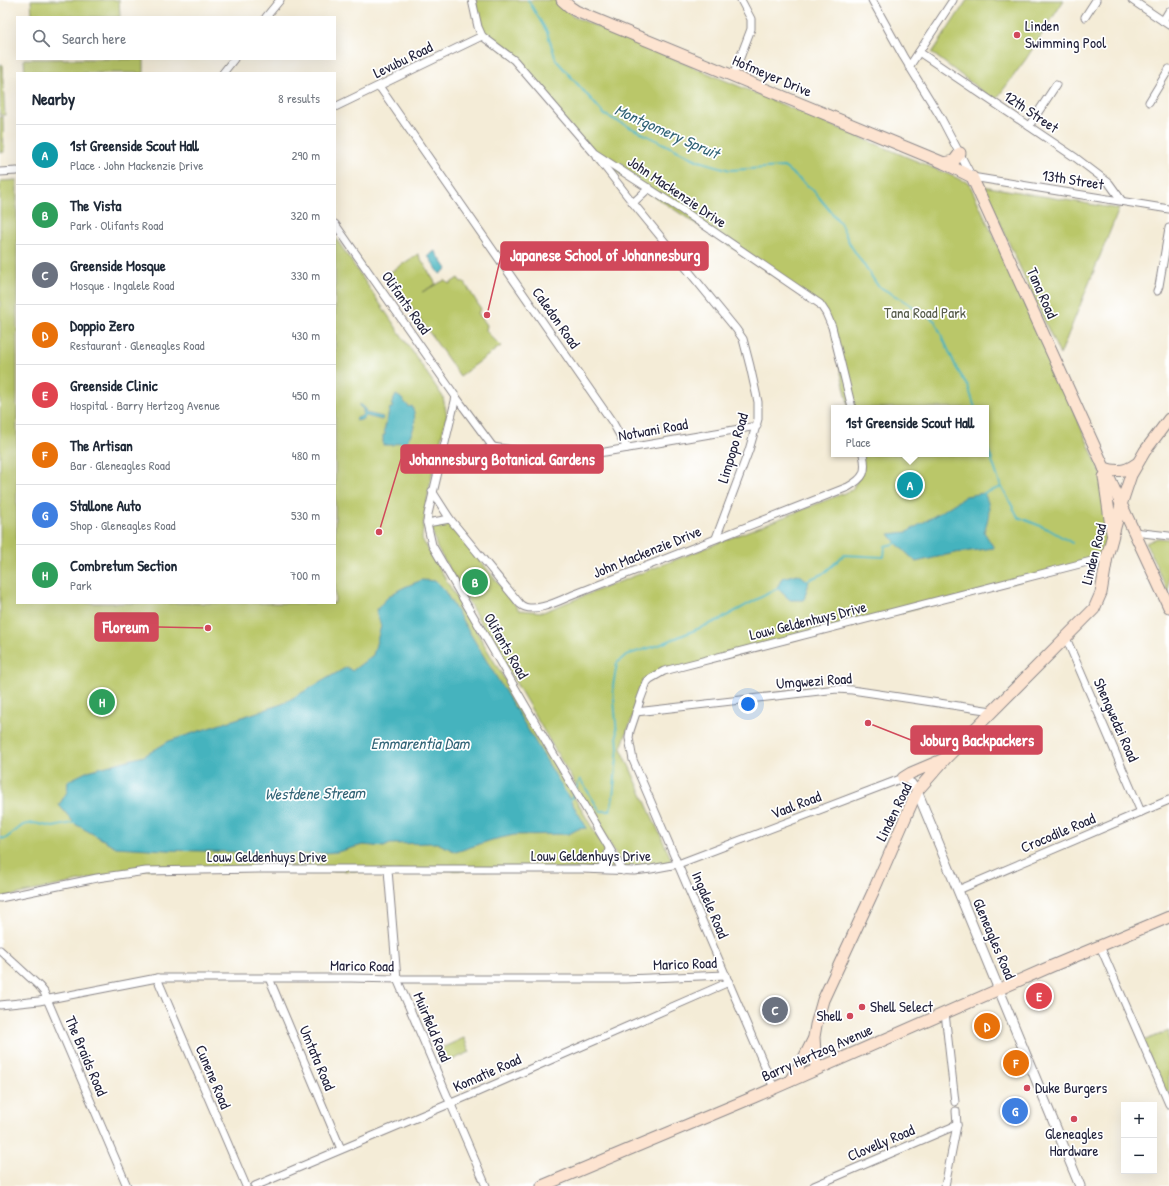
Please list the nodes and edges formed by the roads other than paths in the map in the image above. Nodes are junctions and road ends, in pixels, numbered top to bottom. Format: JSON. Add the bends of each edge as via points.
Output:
{"nodes":[{"id":1,"x":472,"y":0,"type":"edge"},
{"id":2,"x":562,"y":0,"type":"edge"},
{"id":3,"x":741,"y":0,"type":"edge"},
{"id":4,"x":872,"y":0,"type":"edge"},
{"id":5,"x":953,"y":0,"type":"edge"},
{"id":6,"x":1096,"y":0,"type":"edge"},
{"id":7,"x":1132,"y":0,"type":"edge"},
{"id":8,"x":278,"y":1,"type":"edge"},
{"id":9,"x":1169,"y":11,"type":"edge"},
{"id":10,"x":267,"y":16,"type":"edge"},
{"id":11,"x":1085,"y":17,"type":"dead end"},
{"id":12,"x":1166,"y":23,"type":"edge"},
{"id":13,"x":482,"y":36,"type":"junction"},
{"id":14,"x":919,"y":52,"type":"junction"},
{"id":15,"x":233,"y":60,"type":"edge"},
{"id":16,"x":909,"y":67,"type":"junction"},
{"id":17,"x":1169,"y":69,"type":"edge"},
{"id":18,"x":227,"y":71,"type":"edge"},
{"id":19,"x":733,"y":76,"type":"junction"},
{"id":20,"x":1056,"y":85,"type":"dead end"},
{"id":21,"x":379,"y":86,"type":"junction"},
{"id":22,"x":1149,"y":102,"type":"dead end"},
{"id":23,"x":336,"y":107,"type":"edge"},
{"id":24,"x":1029,"y":126,"type":"junction"},
{"id":25,"x":594,"y":153,"type":"junction"},
{"id":26,"x":960,"y":153,"type":"junction"},
{"id":27,"x":944,"y":163,"type":"junction"},
{"id":28,"x":16,"y":171,"type":"edge"},
{"id":29,"x":0,"y":172,"type":"edge"},
{"id":30,"x":972,"y":177,"type":"junction"},
{"id":31,"x":649,"y":188,"type":"junction"},
{"id":32,"x":1122,"y":201,"type":"junction"},
{"id":33,"x":633,"y":203,"type":"junction"},
{"id":34,"x":1169,"y":209,"type":"edge"},
{"id":35,"x":336,"y":225,"type":"edge"},
{"id":36,"x":1169,"y":228,"type":"edge"},
{"id":37,"x":1157,"y":291,"type":"dead end"},
{"id":38,"x":456,"y":397,"type":"junction"},
{"id":39,"x":851,"y":405,"type":"edge"},
{"id":40,"x":1169,"y":419,"type":"edge"},
{"id":41,"x":757,"y":426,"type":"junction"},
{"id":42,"x":493,"y":447,"type":"junction"},
{"id":43,"x":627,"y":448,"type":"junction"},
{"id":44,"x":864,"y":457,"type":"edge"},
{"id":45,"x":1136,"y":464,"type":"junction"},
{"id":46,"x":1103,"y":465,"type":"junction"},
{"id":47,"x":438,"y":468,"type":"junction"},
{"id":48,"x":432,"y":491,"type":"junction"},
{"id":49,"x":1121,"y":504,"type":"junction"},
{"id":50,"x":450,"y":519,"type":"junction"},
{"id":51,"x":427,"y":523,"type":"junction"},
{"id":52,"x":1134,"y":531,"type":"junction"},
{"id":53,"x":1114,"y":536,"type":"junction"},
{"id":54,"x":1169,"y":536,"type":"edge"},
{"id":55,"x":716,"y":538,"type":"junction"},
{"id":56,"x":1107,"y":557,"type":"junction"},
{"id":57,"x":1169,"y":607,"type":"edge"},
{"id":58,"x":1066,"y":638,"type":"junction"},
{"id":59,"x":992,"y":711,"type":"junction"},
{"id":60,"x":636,"y":712,"type":"junction"},
{"id":61,"x":946,"y":758,"type":"junction"},
{"id":62,"x":903,"y":778,"type":"junction"},
{"id":63,"x":917,"y":791,"type":"junction"},
{"id":64,"x":1169,"y":800,"type":"edge"},
{"id":65,"x":1142,"y":812,"type":"junction"},
{"id":66,"x":609,"y":849,"type":"junction"},
{"id":67,"x":678,"y":864,"type":"junction"},
{"id":68,"x":388,"y":870,"type":"junction"},
{"id":69,"x":602,"y":870,"type":"junction"},
{"id":70,"x":622,"y":870,"type":"junction"},
{"id":71,"x":958,"y":890,"type":"junction"},
{"id":72,"x":0,"y":898,"type":"edge"},
{"id":73,"x":1169,"y":917,"type":"edge"},
{"id":74,"x":1100,"y":946,"type":"junction"},
{"id":75,"x":0,"y":950,"type":"edge"},
{"id":76,"x":157,"y":978,"type":"junction"},
{"id":77,"x":269,"y":978,"type":"junction"},
{"id":78,"x":398,"y":979,"type":"junction"},
{"id":79,"x":727,"y":979,"type":"junction"},
{"id":80,"x":1000,"y":989,"type":"junction"},
{"id":81,"x":47,"y":999,"type":"junction"},
{"id":82,"x":0,"y":1005,"type":"edge"},
{"id":83,"x":945,"y":1013,"type":"junction"},
{"id":84,"x":814,"y":1037,"type":"junction"},
{"id":85,"x":816,"y":1069,"type":"junction"},
{"id":86,"x":790,"y":1081,"type":"junction"},
{"id":87,"x":774,"y":1088,"type":"junction"},
{"id":88,"x":955,"y":1102,"type":"dead end"},
{"id":89,"x":451,"y":1103,"type":"junction"},
{"id":90,"x":1169,"y":1104,"type":"edge"},
{"id":91,"x":956,"y":1111,"type":"dead end"},
{"id":92,"x":957,"y":1125,"type":"junction"},
{"id":93,"x":341,"y":1149,"type":"junction"},
{"id":94,"x":127,"y":1186,"type":"edge"},
{"id":95,"x":246,"y":1186,"type":"edge"},
{"id":96,"x":255,"y":1186,"type":"edge"},
{"id":97,"x":486,"y":1186,"type":"edge"},
{"id":98,"x":542,"y":1186,"type":"edge"},
{"id":99,"x":814,"y":1186,"type":"edge"},
{"id":100,"x":945,"y":1186,"type":"edge"},
{"id":101,"x":1080,"y":1186,"type":"edge"}],
"edges":[{"from":1,"to":13,"type":"street"},
{"from":2,"to":19,"type":"main road","name":"Hofmeyer Drive","via":[[576,11]]},
{"from":3,"to":19,"type":"street","via":[[751,19],[751,29]]},
{"from":4,"to":16,"type":"street","name":"Tana Road"},
{"from":5,"to":14,"type":"street"},
{"from":6,"to":11,"type":"street"},
{"from":7,"to":12,"type":"street"},
{"from":8,"to":10,"type":"street"},
{"from":9,"to":12,"type":"street"},
{"from":13,"to":21,"type":"street","name":"Levubu Road"},
{"from":13,"to":25,"type":"street","name":"John Mackenzie Drive","via":[[514,60]]},
{"from":14,"to":16,"type":"street"},
{"from":14,"to":24,"type":"street","name":"12th Street"},
{"from":15,"to":18,"type":"street"},
{"from":16,"to":26,"type":"street","name":"Tana Road"},
{"from":17,"to":22,"type":"street"},
{"from":19,"to":27,"type":"main road","name":"Hofmeyer Drive"},
{"from":20,"to":24,"type":"street"},
{"from":21,"to":23,"type":"street","name":"Levubu Road"},
{"from":21,"to":43,"type":"street","name":"Caledon Road","via":[[613,423]]},
{"from":24,"to":32,"type":"street","name":"12th Street","via":[[1110,183]]},
{"from":25,"to":31,"type":"street","name":"John Mackenzie Drive"},
{"from":25,"to":33,"type":"street","name":"Limpopo Road"},
{"from":26,"to":27,"type":"main road","via":[[954,161]]},
{"from":26,"to":30,"type":"street","name":"Tana Road"},
{"from":27,"to":30,"type":"main road","name":"Hofmeyer Drive"},
{"from":28,"to":29,"type":"street"},
{"from":30,"to":32,"type":"street","name":"13th Street"},
{"from":30,"to":46,"type":"main road","name":"Tana Road"},
{"from":31,"to":33,"type":"street"},
{"from":31,"to":39,"type":"street","name":"John Mackenzie Drive","via":[[820,304],[832,327]]},
{"from":32,"to":34,"type":"street","name":"13th Street"},
{"from":33,"to":41,"type":"street","name":"Limpopo Road","via":[[740,334],[758,402]]},
{"from":35,"to":38,"type":"street","name":"Olifants Road"},
{"from":36,"to":37,"type":"street"},
{"from":38,"to":42,"type":"street","name":"Olifants Road"},
{"from":38,"to":47,"type":"street","name":"Olifants Road"},
{"from":40,"to":45,"type":"main road","name":"Linden Road"},
{"from":41,"to":43,"type":"street","name":"Notwani Road"},
{"from":41,"to":55,"type":"street","name":"Limpopo Road"},
{"from":42,"to":43,"type":"street","name":"Notwani Road","via":[[561,456]]},
{"from":42,"to":47,"type":"street","name":"Notwani Road"},
{"from":44,"to":55,"type":"street","name":"John Mackenzie Drive","via":[[863,476],[853,484]]},
{"from":45,"to":46,"type":"main road","via":[[1120,471]]},
{"from":45,"to":49,"type":"main road","name":"Linden Road"},
{"from":46,"to":49,"type":"main road","name":"Tana Road"},
{"from":46,"to":53,"type":"main road"},
{"from":47,"to":48,"type":"street","name":"Olifants Road"},
{"from":48,"to":50,"type":"street","name":"John Mackenzie Drive"},
{"from":48,"to":51,"type":"street","name":"Olifants Road"},
{"from":49,"to":52,"type":"main road","name":"Tana Road"},
{"from":49,"to":53,"type":"main road","name":"Linden Road"},
{"from":50,"to":51,"type":"street"},
{"from":50,"to":55,"type":"street","name":"John Mackenzie Drive","via":[[525,608],[547,606]]},
{"from":51,"to":66,"type":"street","name":"Olifants Road","via":[[436,553]]},
{"from":52,"to":53,"type":"main road","via":[[1123,528]]},
{"from":52,"to":54,"type":"street"},
{"from":52,"to":57,"type":"main road","name":"Tana Road"},
{"from":53,"to":56,"type":"main road","name":"Linden Road"},
{"from":56,"to":58,"type":"main road","name":"Linden Road","via":[[1101,593],[1096,605]]},
{"from":56,"to":60,"type":"street","name":"Louw Geldenhuys Drive","via":[[659,673],[647,682]]},
{"from":58,"to":59,"type":"main road","name":"Linden Road"},
{"from":58,"to":65,"type":"street","name":"Shengwedzi Road"},
{"from":59,"to":60,"type":"street","name":"Umgwezi Road","via":[[837,689]]},
{"from":59,"to":61,"type":"main road","name":"Linden Road"},
{"from":60,"to":67,"type":"street","name":"Louw Geldenhuys Drive","via":[[629,738],[633,760]]},
{"from":61,"to":62,"type":"main road","via":[[911,772]]},
{"from":61,"to":63,"type":"main road","name":"Linden Road"},
{"from":62,"to":63,"type":"street","via":[[912,783]]},
{"from":62,"to":67,"type":"street","name":"Vaal Road"},
{"from":63,"to":71,"type":"street","name":"Gleneagles Road"},
{"from":63,"to":84,"type":"main road","name":"Linden Road","via":[[823,1000]]},
{"from":64,"to":65,"type":"street","name":"Crocodile Road"},
{"from":65,"to":71,"type":"street","name":"Crocodile Road"},
{"from":66,"to":69,"type":"street"},
{"from":66,"to":70,"type":"street","name":"Olifants Road"},
{"from":67,"to":70,"type":"street","name":"Louw Geldenhuys Drive","via":[[651,869]]},
{"from":67,"to":79,"type":"street","name":"Ingalele Road"},
{"from":68,"to":69,"type":"street","name":"Louw Geldenhuys Drive"},
{"from":68,"to":72,"type":"street","name":"Louw Geldenhuys Drive","via":[[146,871],[97,878]]},
{"from":68,"to":78,"type":"street","name":"Muirfield Road"},
{"from":69,"to":70,"type":"street","name":"Louw Geldenhuys Drive"},
{"from":71,"to":80,"type":"street","name":"Gleneagles Road"},
{"from":73,"to":74,"type":"main road","name":"Barry Hertzog Avenue"},
{"from":74,"to":80,"type":"main road","name":"Barry Hertzog Avenue"},
{"from":74,"to":90,"type":"street"},
{"from":75,"to":81,"type":"street","name":"The Braids Road","via":[[39,986]]},
{"from":76,"to":77,"type":"street","name":"Marico Road"},
{"from":76,"to":81,"type":"street","name":"Marico Road"},
{"from":76,"to":95,"type":"street","name":"Cunene Road"},
{"from":77,"to":78,"type":"street","name":"Marico Road"},
{"from":77,"to":93,"type":"street","name":"Umtata Road"},
{"from":78,"to":79,"type":"street","name":"Marico Road"},
{"from":78,"to":89,"type":"street","name":"Muirfield Road"},
{"from":79,"to":87,"type":"street","name":"Ingalele Road"},
{"from":79,"to":89,"type":"street","name":"Komatie Road"},
{"from":80,"to":83,"type":"main road","name":"Barry Hertzog Avenue"},
{"from":80,"to":101,"type":"street","name":"Gleneagles Road"},
{"from":81,"to":82,"type":"street","name":"Marico Road"},
{"from":81,"to":94,"type":"street","name":"The Braids Road"},
{"from":83,"to":85,"type":"main road","name":"Barry Hertzog Avenue"},
{"from":83,"to":88,"type":"street"},
{"from":84,"to":85,"type":"main road","name":"Linden Road"},
{"from":84,"to":86,"type":"main road"},
{"from":85,"to":86,"type":"main road","name":"Barry Hertzog Avenue"},
{"from":86,"to":87,"type":"main road","name":"Barry Hertzog Avenue"},
{"from":87,"to":98,"type":"main road","name":"Barry Hertzog Avenue"},
{"from":89,"to":93,"type":"street","name":"Komatie Road"},
{"from":89,"to":97,"type":"street","name":"Muirfield Road"},
{"from":91,"to":92,"type":"street"},
{"from":92,"to":99,"type":"street","name":"Clovelly Road"},
{"from":92,"to":100,"type":"street"},
{"from":93,"to":96,"type":"street","name":"Komatie Road"}]}
